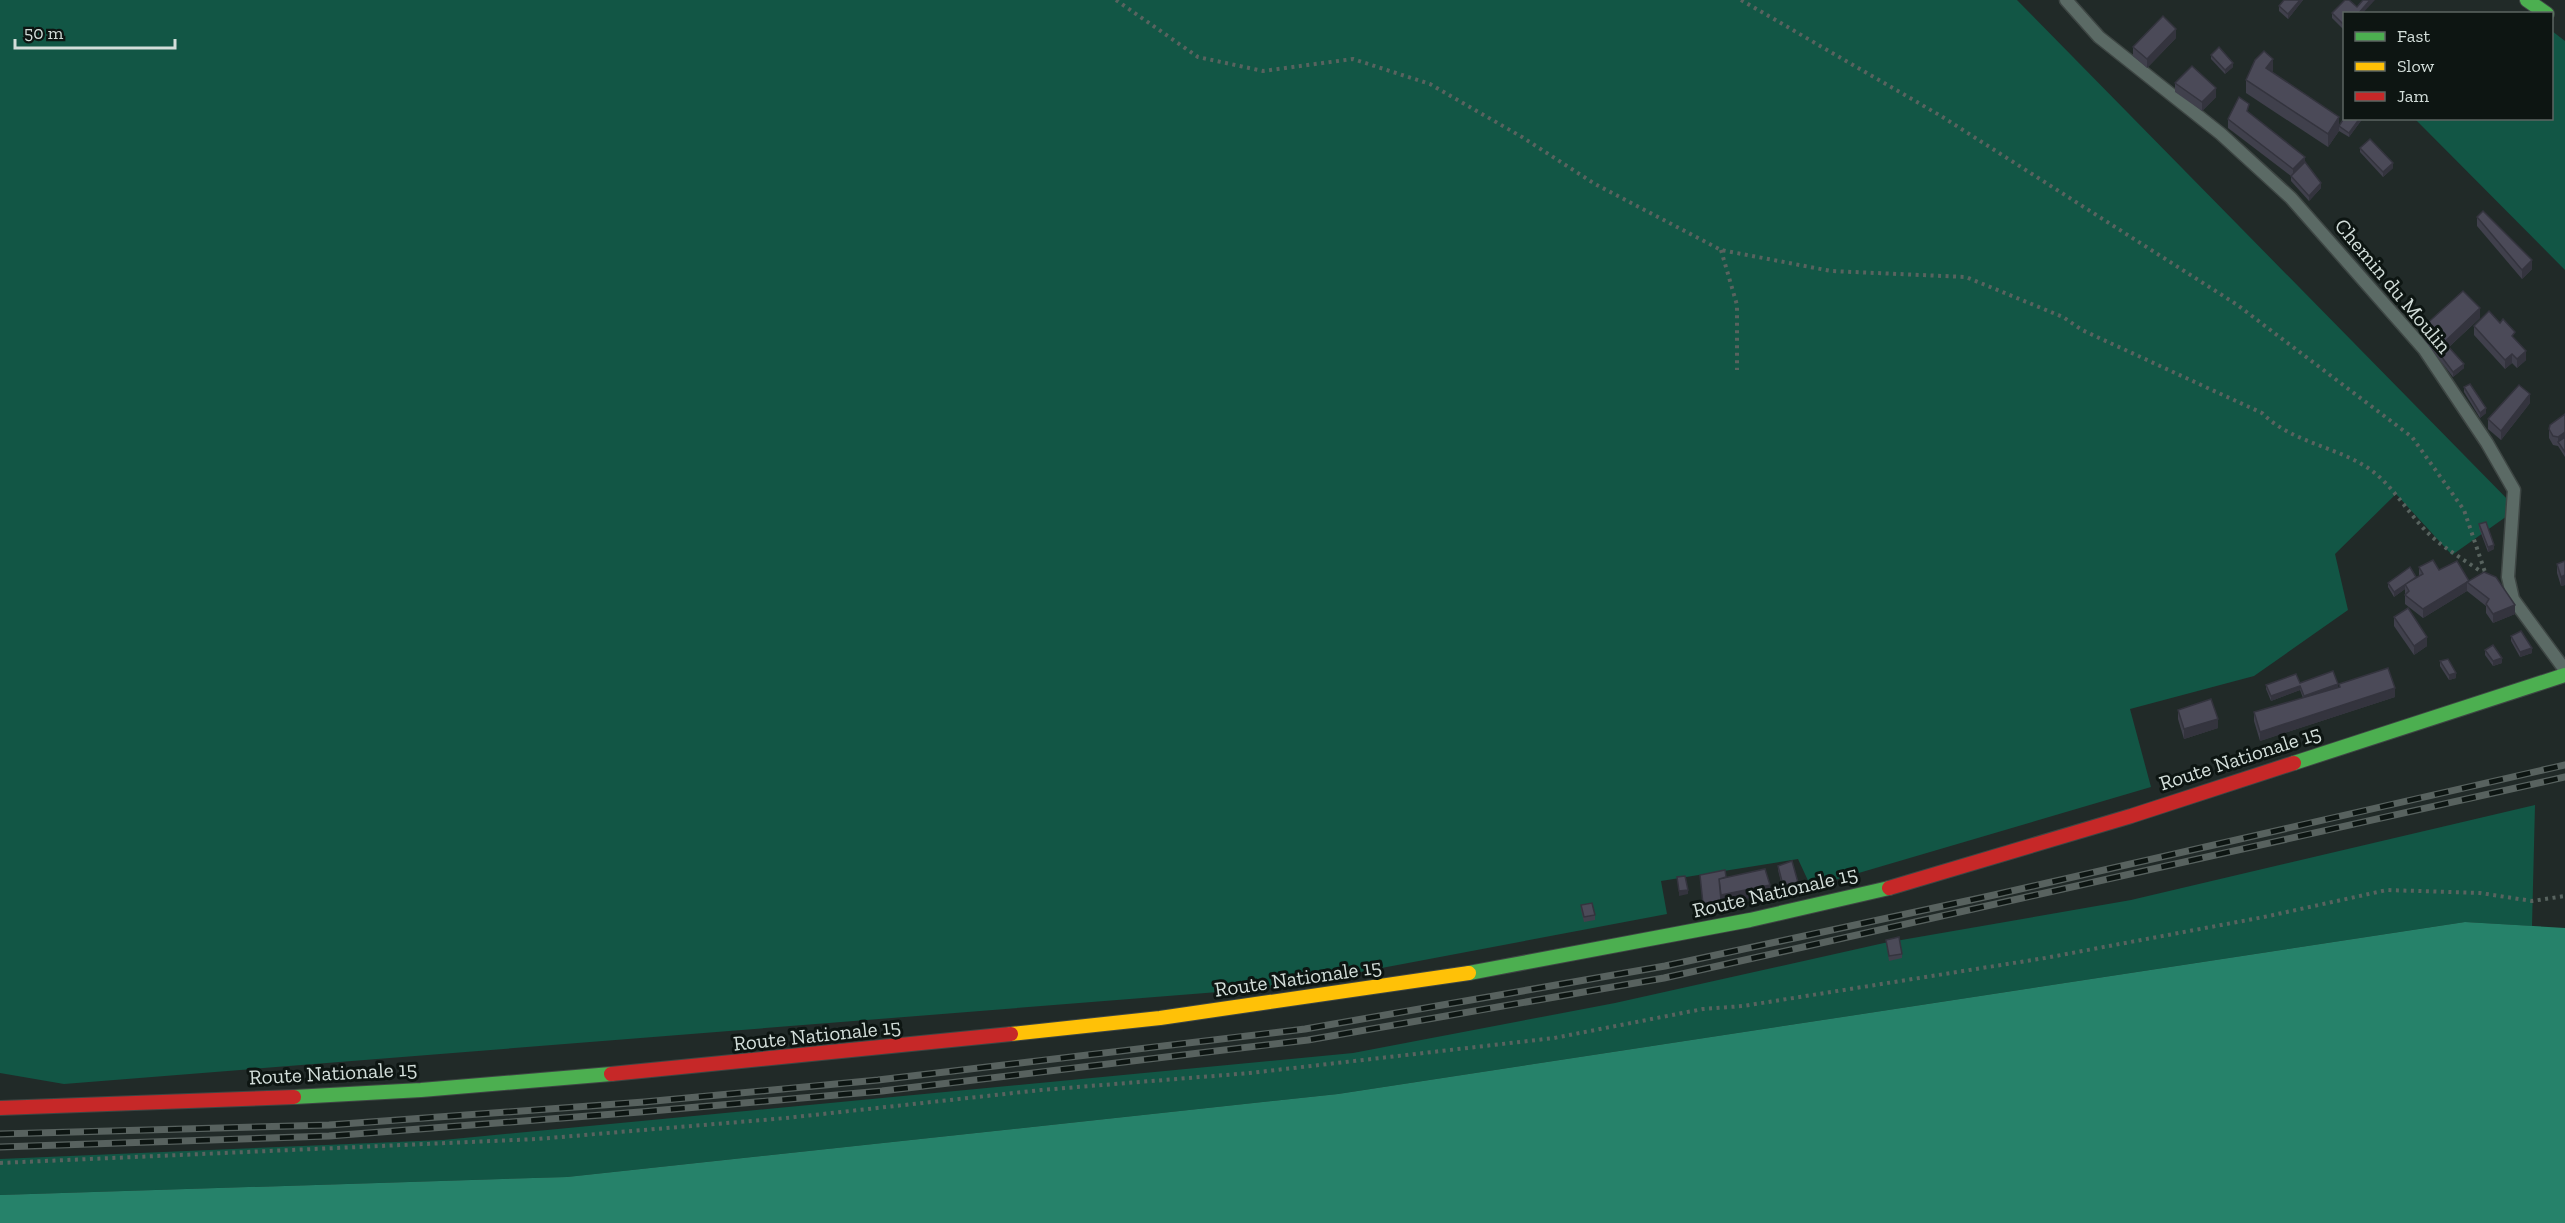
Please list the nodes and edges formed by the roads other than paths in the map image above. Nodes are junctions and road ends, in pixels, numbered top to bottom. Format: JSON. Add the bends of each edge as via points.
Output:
{"nodes":[{"id":1,"x":2066,"y":0,"type":"edge"},
{"id":2,"x":2527,"y":0,"type":"edge"},
{"id":3,"x":2545,"y":12,"type":"edge"},
{"id":4,"x":2565,"y":670,"type":"edge"},
{"id":5,"x":2565,"y":675,"type":"edge"},
{"id":6,"x":0,"y":1108,"type":"edge"}],
"edges":[{"from":1,"to":4,"type":"lane","name":"Chemin du Moulin","via":[[2099,37],[2221,134],[2292,198],[2424,349],[2514,490],[2508,577],[2513,599]]},
{"from":2,"to":3,"type":"main road"},
{"from":5,"to":6,"type":"main road","name":"Route Nationale 15","via":[[2052,841],[1886,889],[1707,929],[1478,972],[1160,1018],[742,1063],[421,1090]]}]}
